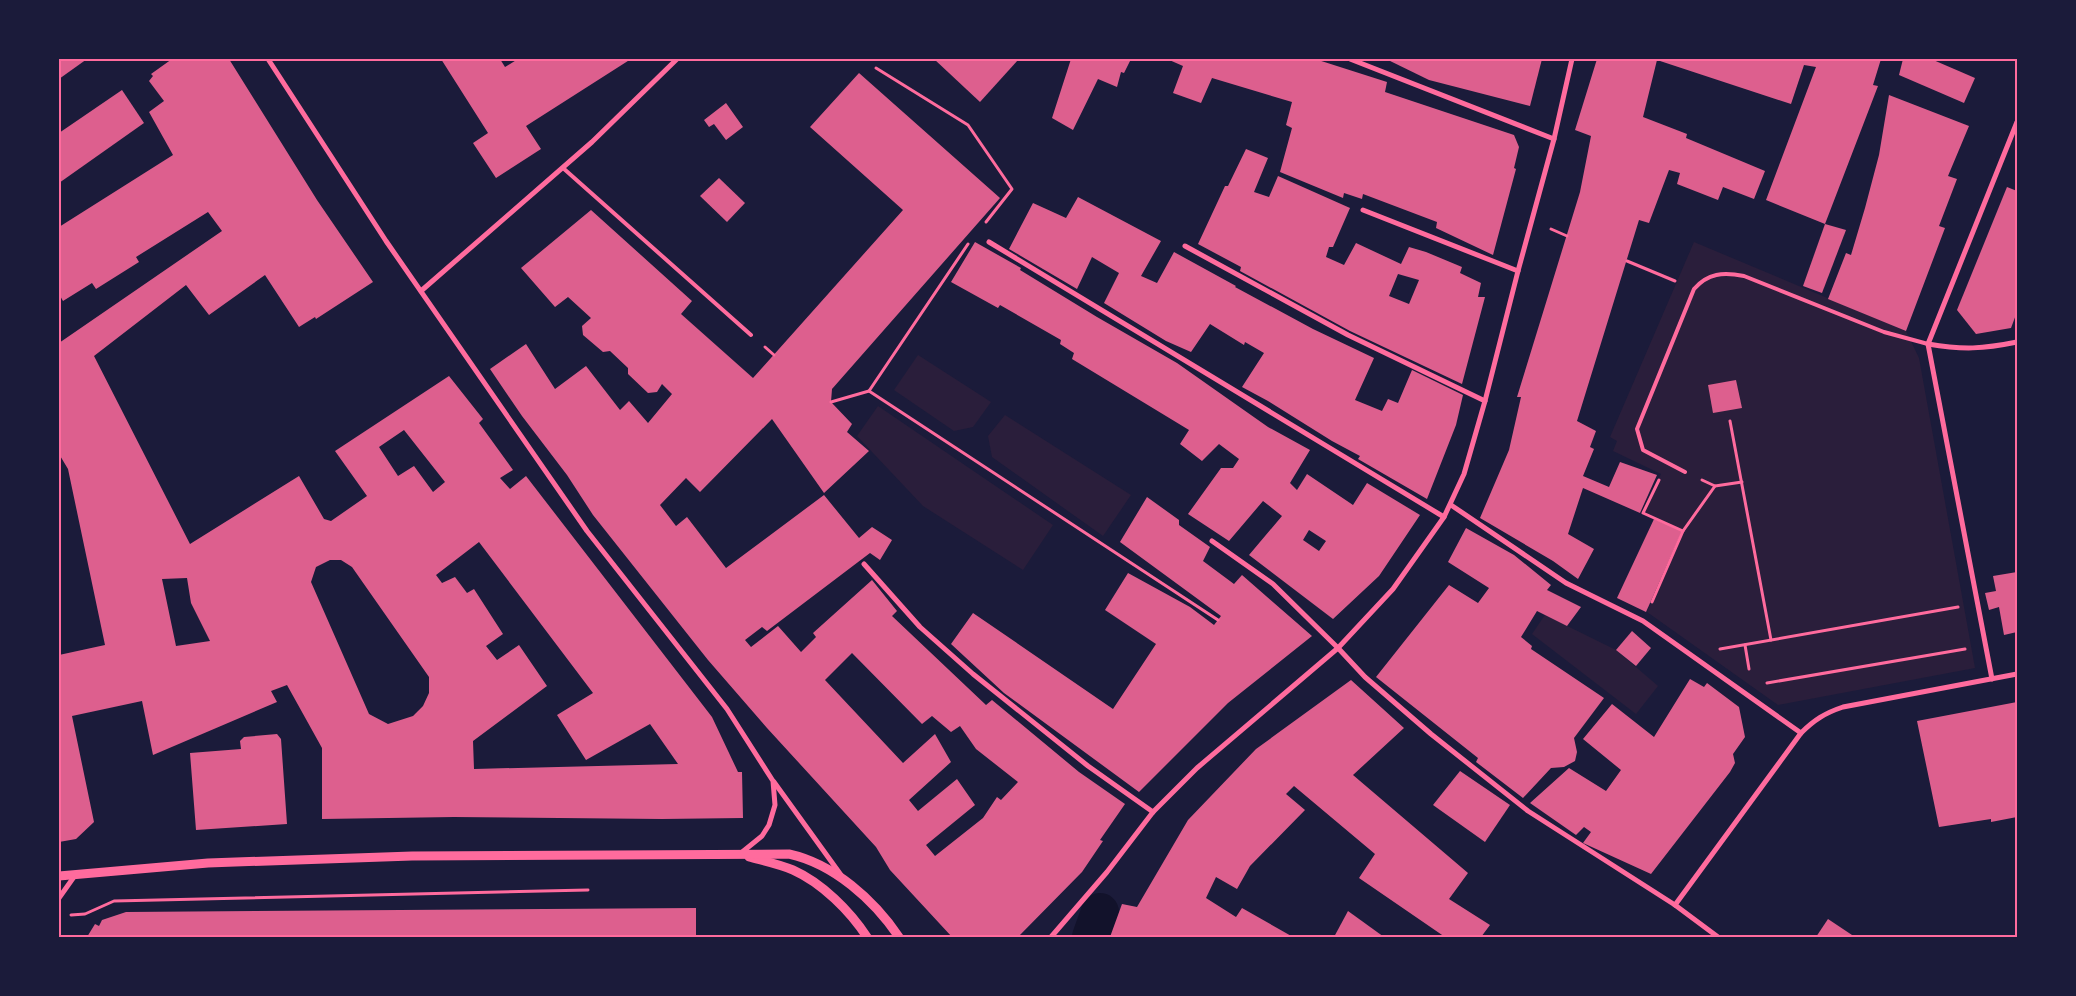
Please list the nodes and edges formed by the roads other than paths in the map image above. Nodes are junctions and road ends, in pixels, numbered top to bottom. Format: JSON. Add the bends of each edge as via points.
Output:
{"nodes":[{"id":1,"x":268,"y":59,"type":"edge"},
{"id":2,"x":677,"y":59,"type":"edge"},
{"id":3,"x":1350,"y":59,"type":"edge"},
{"id":4,"x":1572,"y":59,"type":"edge"},
{"id":5,"x":2017,"y":122,"type":"edge"},
{"id":6,"x":1554,"y":139,"type":"junction"},
{"id":7,"x":563,"y":168,"type":"junction"},
{"id":8,"x":1362,"y":210,"type":"dead end"},
{"id":9,"x":989,"y":242,"type":"dead end"},
{"id":10,"x":1185,"y":246,"type":"dead end"},
{"id":11,"x":1518,"y":271,"type":"junction"},
{"id":12,"x":421,"y":291,"type":"junction"},
{"id":13,"x":751,"y":335,"type":"dead end"},
{"id":14,"x":2017,"y":342,"type":"edge"},
{"id":15,"x":1928,"y":344,"type":"junction"},
{"id":16,"x":1486,"y":401,"type":"junction"},
{"id":17,"x":1685,"y":472,"type":"road end"},
{"id":18,"x":1451,"y":505,"type":"junction"},
{"id":19,"x":1444,"y":517,"type":"junction"},
{"id":20,"x":1212,"y":541,"type":"dead end"},
{"id":21,"x":864,"y":564,"type":"dead end"},
{"id":22,"x":1338,"y":648,"type":"junction"},
{"id":23,"x":2017,"y":674,"type":"edge"},
{"id":24,"x":1992,"y":679,"type":"junction"},
{"id":25,"x":1801,"y":733,"type":"junction"},
{"id":26,"x":773,"y":781,"type":"junction"},
{"id":27,"x":1154,"y":812,"type":"junction"},
{"id":28,"x":738,"y":855,"type":"junction"},
{"id":29,"x":76,"y":874,"type":"junction"},
{"id":30,"x":59,"y":876,"type":"edge"},
{"id":31,"x":846,"y":881,"type":"junction"},
{"id":32,"x":59,"y":898,"type":"edge"},
{"id":33,"x":1675,"y":905,"type":"junction"},
{"id":34,"x":867,"y":937,"type":"edge"},
{"id":35,"x":899,"y":937,"type":"edge"},
{"id":36,"x":1051,"y":937,"type":"edge"},
{"id":37,"x":1718,"y":937,"type":"edge"}],
"edges":[{"from":1,"to":12,"type":"street"},
{"from":2,"to":7,"type":"street"},
{"from":3,"to":6,"type":"street"},
{"from":4,"to":6,"type":"street"},
{"from":5,"to":15,"type":"street"},
{"from":6,"to":11,"type":"street"},
{"from":7,"to":12,"type":"street"},
{"from":7,"to":13,"type":"lane"},
{"from":8,"to":11,"type":"street"},
{"from":9,"to":19,"type":"street"},
{"from":10,"to":16,"type":"street","via":[[1348,335]]},
{"from":11,"to":16,"type":"street"},
{"from":12,"to":26,"type":"street","via":[[587,531],[727,709]]},
{"from":14,"to":15,"type":"street","via":[[1971,349]]},
{"from":15,"to":17,"type":"lane","via":[[1884,332],[1744,276],[1731,273],[1701,281],[1694,289],[1637,429],[1643,450]]},
{"from":15,"to":24,"type":"street"},
{"from":16,"to":18,"type":"street"},
{"from":18,"to":19,"type":"street"},
{"from":18,"to":25,"type":"street","via":[[1566,583],[1643,621]]},
{"from":19,"to":22,"type":"street","via":[[1393,590]]},
{"from":20,"to":22,"type":"street","via":[[1273,584]]},
{"from":21,"to":27,"type":"street","via":[[920,627],[973,674],[1088,766]]},
{"from":22,"to":27,"type":"street","via":[[1197,768]]},
{"from":22,"to":33,"type":"street","via":[[1365,677],[1431,734],[1528,811]]},
{"from":23,"to":24,"type":"street"},
{"from":24,"to":25,"type":"street","via":[[1826,712]]},
{"from":25,"to":33,"type":"street"},
{"from":26,"to":28,"type":"street","via":[[775,805],[769,825],[757,841]]},
{"from":26,"to":31,"type":"street"},
{"from":27,"to":36,"type":"street"},
{"from":28,"to":29,"type":"street","via":[[412,856],[208,863]]},
{"from":28,"to":31,"type":"street","via":[[767,853],[806,858]]},
{"from":28,"to":34,"type":"street","via":[[794,870],[812,881],[861,927]]},
{"from":29,"to":30,"type":"street"},
{"from":29,"to":32,"type":"street"},
{"from":31,"to":35,"type":"street","via":[[875,907]]},
{"from":33,"to":37,"type":"street"}]}
